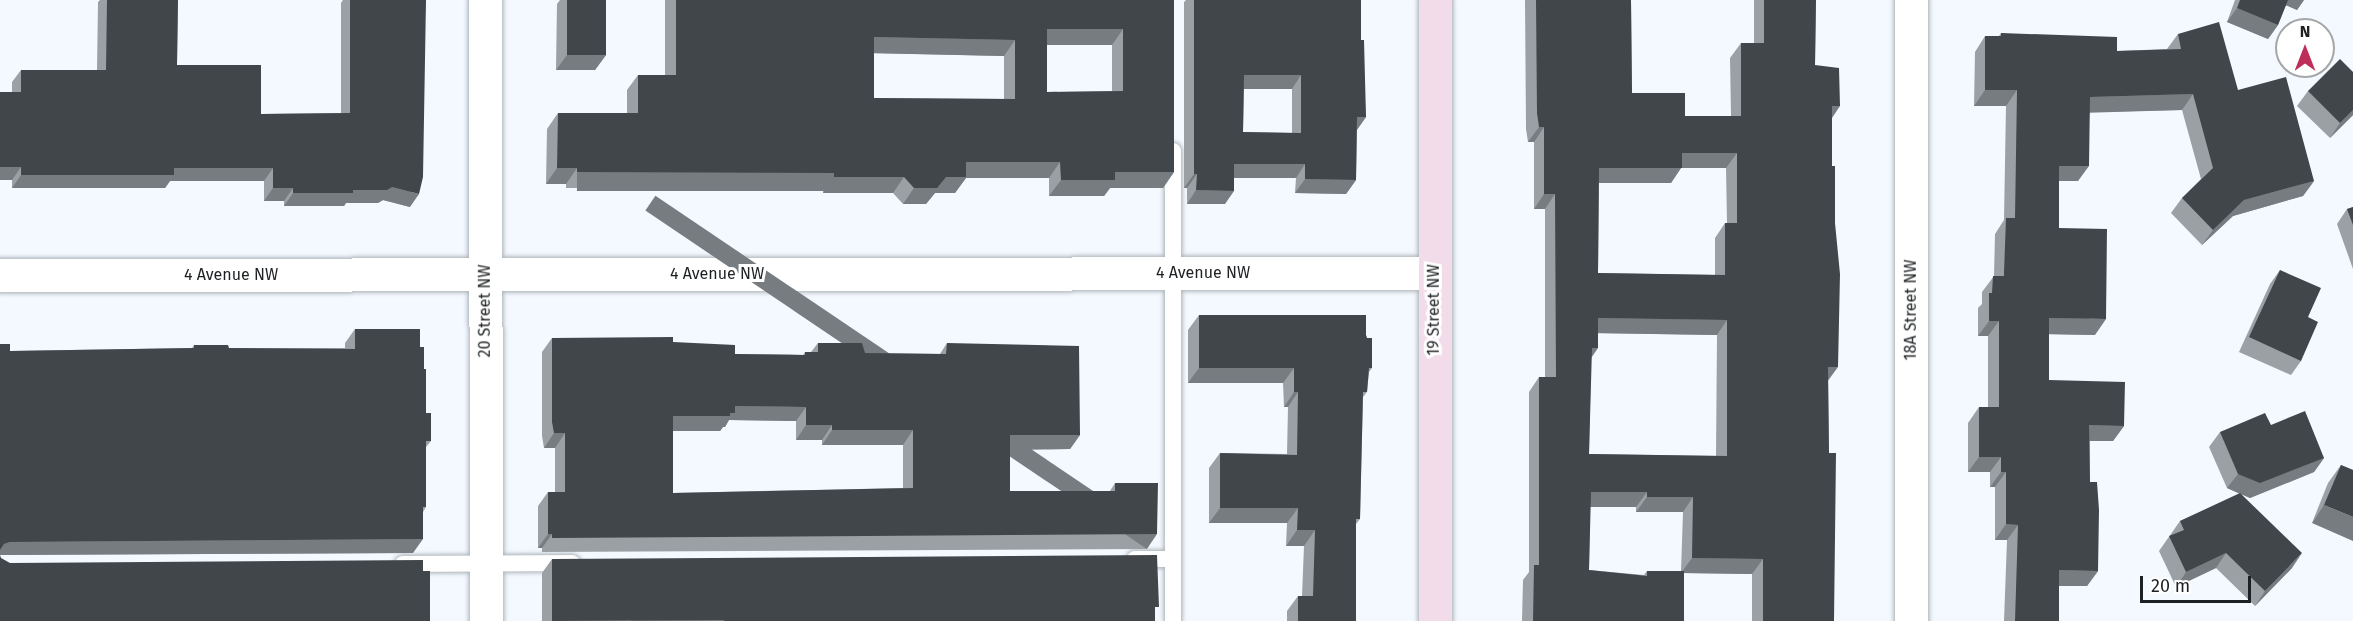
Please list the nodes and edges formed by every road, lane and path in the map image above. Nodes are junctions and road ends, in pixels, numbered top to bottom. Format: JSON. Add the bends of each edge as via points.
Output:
{"nodes":[{"id":1,"x":485,"y":0,"type":"edge"},
{"id":2,"x":1435,"y":0,"type":"edge"},
{"id":3,"x":1911,"y":0,"type":"edge"},
{"id":4,"x":1173,"y":138,"type":"edge"},
{"id":5,"x":1173,"y":273,"type":"junction"},
{"id":6,"x":1434,"y":273,"type":"junction"},
{"id":7,"x":485,"y":274,"type":"junction"},
{"id":8,"x":0,"y":275,"type":"edge"},
{"id":9,"x":1173,"y":559,"type":"junction"},
{"id":10,"x":1114,"y":560,"type":"edge"},
{"id":11,"x":486,"y":563,"type":"junction"},
{"id":12,"x":583,"y":563,"type":"edge"},
{"id":13,"x":380,"y":564,"type":"edge"},
{"id":14,"x":486,"y":621,"type":"edge"},
{"id":15,"x":1173,"y":621,"type":"edge"},
{"id":16,"x":1435,"y":621,"type":"edge"},
{"id":17,"x":1911,"y":621,"type":"edge"}],
"edges":[{"from":1,"to":7,"type":"street","name":"20 Street NW"},
{"from":2,"to":6,"type":"street","name":"19 Street NW"},
{"from":3,"to":17,"type":"street","name":"18A Street NW"},
{"from":4,"to":5,"type":"lane"},
{"from":5,"to":6,"type":"street","name":"4 Avenue NW"},
{"from":5,"to":7,"type":"street","name":"4 Avenue NW"},
{"from":5,"to":9,"type":"lane"},
{"from":6,"to":16,"type":"street","name":"19 Street NW"},
{"from":7,"to":8,"type":"street","name":"4 Avenue NW"},
{"from":7,"to":11,"type":"street","name":"20 Street NW"},
{"from":9,"to":10,"type":"lane"},
{"from":9,"to":15,"type":"lane"},
{"from":11,"to":12,"type":"lane"},
{"from":11,"to":13,"type":"lane"},
{"from":11,"to":14,"type":"street","name":"20 Street NW"}]}
